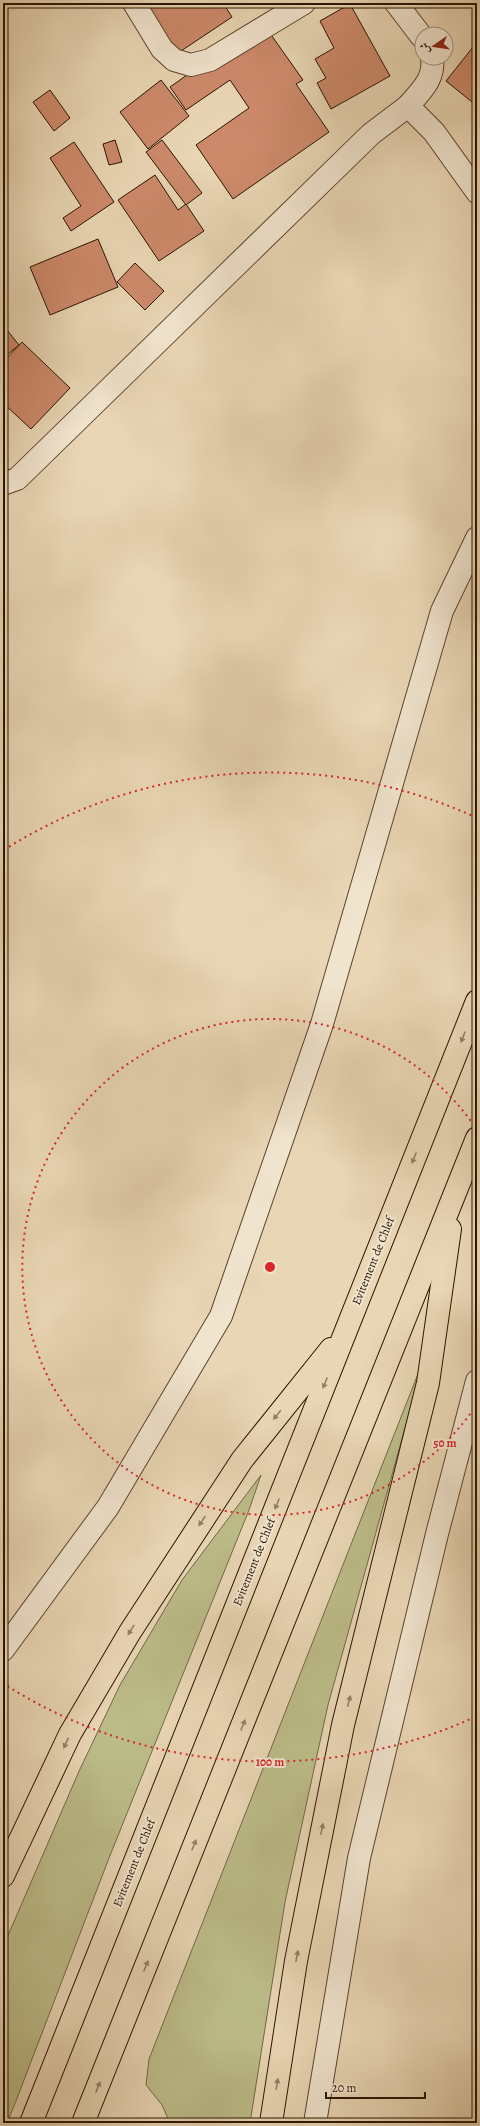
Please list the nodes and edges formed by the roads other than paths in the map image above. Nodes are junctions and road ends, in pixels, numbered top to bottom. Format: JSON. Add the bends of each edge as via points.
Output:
{"nodes":[{"id":1,"x":134,"y":3,"type":"edge"},
{"id":2,"x":304,"y":3,"type":"edge"},
{"id":3,"x":396,"y":3,"type":"edge"},
{"id":4,"x":414,"y":27,"type":"edge"},
{"id":5,"x":434,"y":66,"type":"edge"},
{"id":6,"x":408,"y":106,"type":"junction"},
{"id":7,"x":477,"y":192,"type":"edge"},
{"id":8,"x":3,"y":484,"type":"edge"},
{"id":9,"x":477,"y":538,"type":"edge"},
{"id":10,"x":477,"y":1001,"type":"edge"},
{"id":11,"x":477,"y":1138,"type":"edge"},
{"id":12,"x":455,"y":1195,"type":"junction"},
{"id":13,"x":346,"y":1330,"type":"junction"},
{"id":14,"x":477,"y":1381,"type":"edge"},
{"id":15,"x":3,"y":1650,"type":"edge"},
{"id":16,"x":3,"y":1876,"type":"edge"},
{"id":17,"x":32,"y":2123,"type":"edge"},
{"id":18,"x":83,"y":2123,"type":"edge"},
{"id":19,"x":271,"y":2123,"type":"edge"},
{"id":20,"x":315,"y":2123,"type":"edge"}],
"edges":[{"from":1,"to":2,"type":"street","via":[[162,49],[174,60],[191,65],[210,60]]},
{"from":3,"to":4,"type":"street"},
{"from":5,"to":6,"type":"street","via":[[429,81]]},
{"from":6,"to":7,"type":"street","via":[[434,132]]},
{"from":6,"to":8,"type":"street","via":[[371,134],[17,479]]},
{"from":9,"to":15,"type":"street","via":[[442,611],[322,1024],[221,1316],[108,1506]]},
{"from":10,"to":13,"type":"highway","name":"Evitement de Chlef","one_way":true},
{"from":11,"to":12,"type":"highway"},
{"from":18,"to":12,"type":"highway","one_way":true},
{"from":19,"to":12,"type":"highway","one_way":true,"via":[[296,1961],[343,1725],[428,1383]]},
{"from":13,"to":16,"type":"highway","one_way":true,"via":[[242,1460],[130,1632],[70,1734]]},
{"from":13,"to":17,"type":"highway","name":"Evitement de Chlef","one_way":true},
{"from":14,"to":20,"type":"street","via":[[437,1534],[359,1858]]}]}
